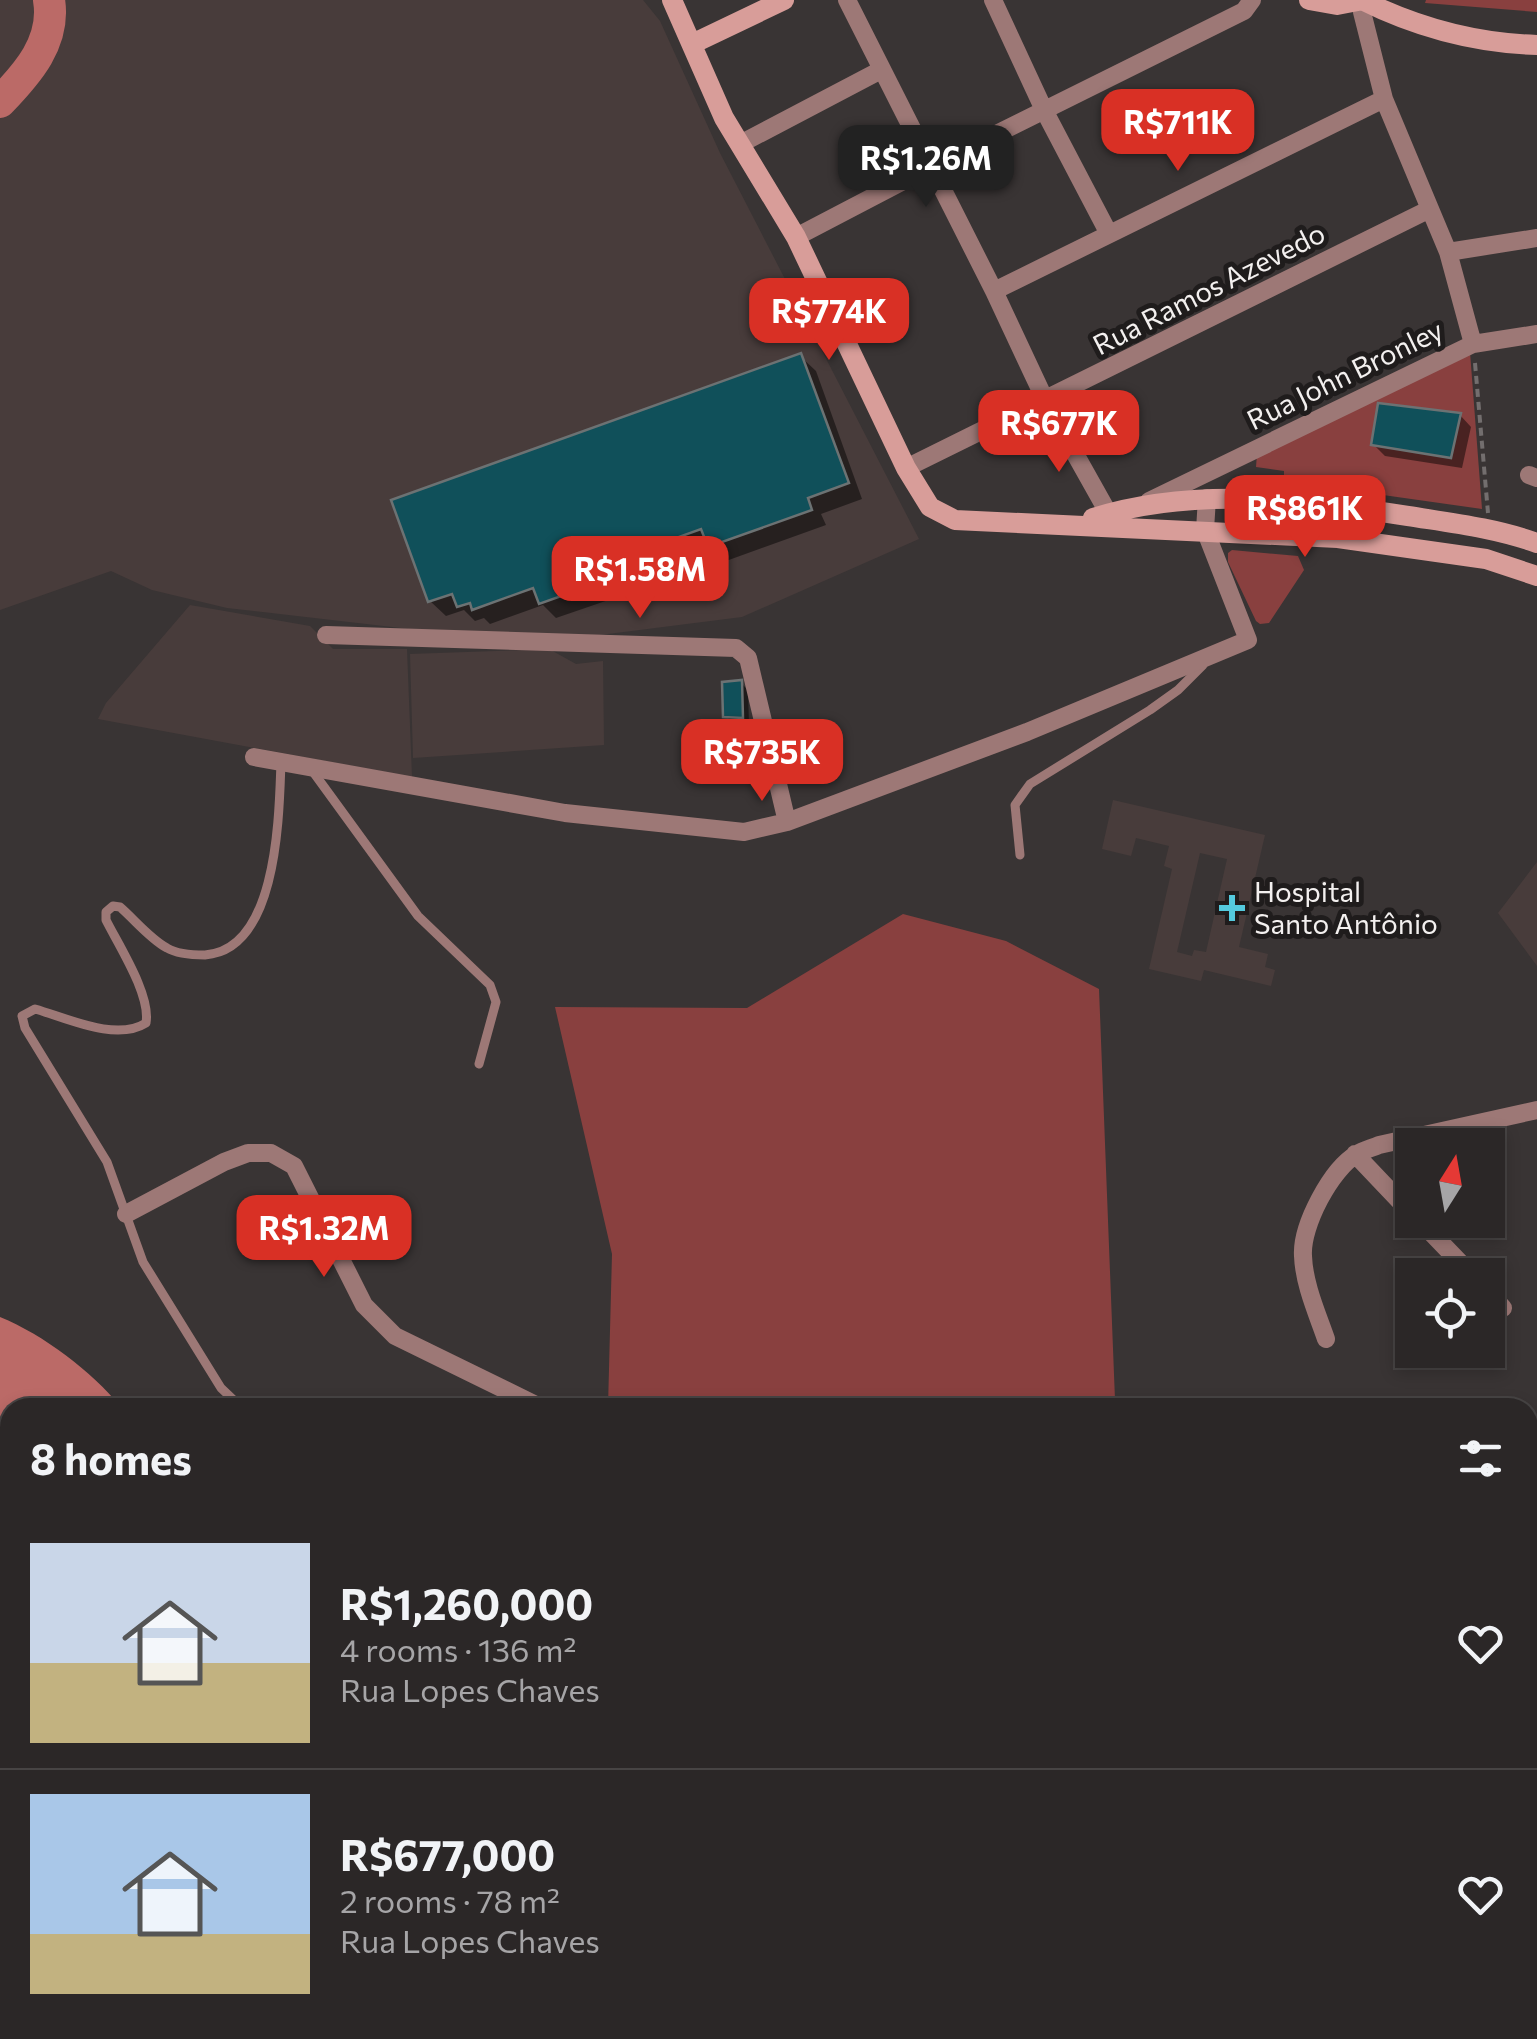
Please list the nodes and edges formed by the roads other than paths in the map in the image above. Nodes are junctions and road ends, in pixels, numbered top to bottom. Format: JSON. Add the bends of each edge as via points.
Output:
{"nodes":[{"id":1,"x":784,"y":0,"type":"edge"},
{"id":2,"x":847,"y":0,"type":"edge"},
{"id":3,"x":993,"y":0,"type":"edge"},
{"id":4,"x":1252,"y":0,"type":"edge"},
{"id":5,"x":1309,"y":0,"type":"edge"},
{"id":6,"x":1362,"y":0,"type":"edge"},
{"id":7,"x":672,"y":4,"type":"edge"},
{"id":8,"x":692,"y":44,"type":"junction"},
{"id":9,"x":1537,"y":45,"type":"edge"},
{"id":10,"x":881,"y":70,"type":"junction"},
{"id":11,"x":1384,"y":99,"type":"junction"},
{"id":12,"x":1044,"y":110,"type":"junction"},
{"id":13,"x":742,"y":144,"type":"junction"},
{"id":14,"x":930,"y":167,"type":"junction"},
{"id":15,"x":1428,"y":210,"type":"junction"},
{"id":16,"x":1108,"y":234,"type":"junction"},
{"id":17,"x":796,"y":237,"type":"junction"},
{"id":18,"x":1537,"y":238,"type":"edge"},
{"id":19,"x":1448,"y":252,"type":"junction"},
{"id":20,"x":994,"y":291,"type":"junction"},
{"id":21,"x":1537,"y":334,"type":"edge"},
{"id":22,"x":1473,"y":344,"type":"junction"},
{"id":23,"x":1046,"y":402,"type":"junction"},
{"id":24,"x":906,"y":468,"type":"junction"},
{"id":25,"x":1207,"y":498,"type":"junction"},
{"id":26,"x":1133,"y":509,"type":"junction"},
{"id":27,"x":1112,"y":519,"type":"junction"},
{"id":28,"x":1204,"y":530,"type":"junction"},
{"id":29,"x":1537,"y":543,"type":"edge"},
{"id":30,"x":1537,"y":576,"type":"edge"},
{"id":31,"x":326,"y":635,"type":"dead end"},
{"id":32,"x":1209,"y":659,"type":"junction"},
{"id":33,"x":254,"y":758,"type":"dead end"},
{"id":34,"x":281,"y":762,"type":"junction"},
{"id":35,"x":309,"y":766,"type":"junction"},
{"id":36,"x":787,"y":822,"type":"junction"},
{"id":37,"x":1020,"y":855,"type":"dead end"},
{"id":38,"x":479,"y":1064,"type":"dead end"},
{"id":39,"x":1537,"y":1110,"type":"edge"},
{"id":40,"x":1356,"y":1154,"type":"junction"},
{"id":41,"x":1395,"y":1196,"type":"edge"},
{"id":42,"x":126,"y":1214,"type":"junction"},
{"id":43,"x":1436,"y":1238,"type":"edge"},
{"id":44,"x":1456,"y":1258,"type":"edge"},
{"id":45,"x":1326,"y":1340,"type":"dead end"},
{"id":46,"x":232,"y":1398,"type":"edge"},
{"id":47,"x":522,"y":1398,"type":"edge"}],
"edges":[{"from":1,"to":8,"type":"main road"},
{"from":2,"to":10,"type":"street"},
{"from":3,"to":12,"type":"street"},
{"from":4,"to":12,"type":"street","via":[[1244,12]]},
{"from":5,"to":6,"type":"main road"},
{"from":6,"to":9,"type":"main road","via":[[1438,32]]},
{"from":6,"to":11,"type":"street"},
{"from":7,"to":8,"type":"main road"},
{"from":8,"to":13,"type":"main road"},
{"from":10,"to":13,"type":"street"},
{"from":10,"to":14,"type":"street"},
{"from":11,"to":15,"type":"street"},
{"from":11,"to":16,"type":"street"},
{"from":12,"to":14,"type":"street"},
{"from":12,"to":16,"type":"street"},
{"from":13,"to":17,"type":"main road"},
{"from":14,"to":17,"type":"street"},
{"from":14,"to":20,"type":"street"},
{"from":15,"to":19,"type":"street"},
{"from":15,"to":23,"type":"street","name":"Rua Ramos Azevedo"},
{"from":16,"to":20,"type":"street"},
{"from":17,"to":24,"type":"main road"},
{"from":18,"to":19,"type":"street"},
{"from":19,"to":22,"type":"street"},
{"from":20,"to":23,"type":"street"},
{"from":21,"to":22,"type":"street","name":"Rua John Bronley"},
{"from":22,"to":26,"type":"street","name":"Rua John Bronley"},
{"from":23,"to":24,"type":"street","name":"Rua Ramos Azevedo"},
{"from":23,"to":27,"type":"street"},
{"from":24,"to":27,"type":"main road","via":[[930,507],[955,520]]},
{"from":25,"to":26,"type":"main road"},
{"from":25,"to":28,"type":"street"},
{"from":25,"to":29,"type":"main road","via":[[1341,506],[1490,528]]},
{"from":26,"to":27,"type":"main road"},
{"from":27,"to":28,"type":"main road"},
{"from":28,"to":30,"type":"main road","via":[[1356,540],[1486,559]]},
{"from":28,"to":32,"type":"street","via":[[1248,640]]},
{"from":31,"to":36,"type":"street","via":[[736,648],[748,658]]},
{"from":32,"to":36,"type":"street"},
{"from":32,"to":37,"type":"lane","via":[[1178,690],[1018,796]]},
{"from":33,"to":34,"type":"street"},
{"from":34,"to":35,"type":"street"},
{"from":34,"to":42,"type":"lane","via":[[279,831],[260,910],[244,934],[221,952],[190,954],[166,948],[113,906],[106,920],[148,1012],[146,1024],[130,1031],[35,1009],[22,1016],[107,1162]]},
{"from":35,"to":36,"type":"street","via":[[673,826],[744,832]]},
{"from":35,"to":38,"type":"lane","via":[[418,916],[490,985],[496,1002]]},
{"from":39,"to":40,"type":"street"},
{"from":40,"to":41,"type":"street"},
{"from":40,"to":45,"type":"street","via":[[1334,1178],[1304,1234],[1305,1274]]},
{"from":42,"to":46,"type":"lane","via":[[143,1262]]},
{"from":42,"to":47,"type":"street","via":[[224,1162],[271,1154],[294,1166],[364,1305],[395,1336]]},
{"from":43,"to":44,"type":"street"}]}
